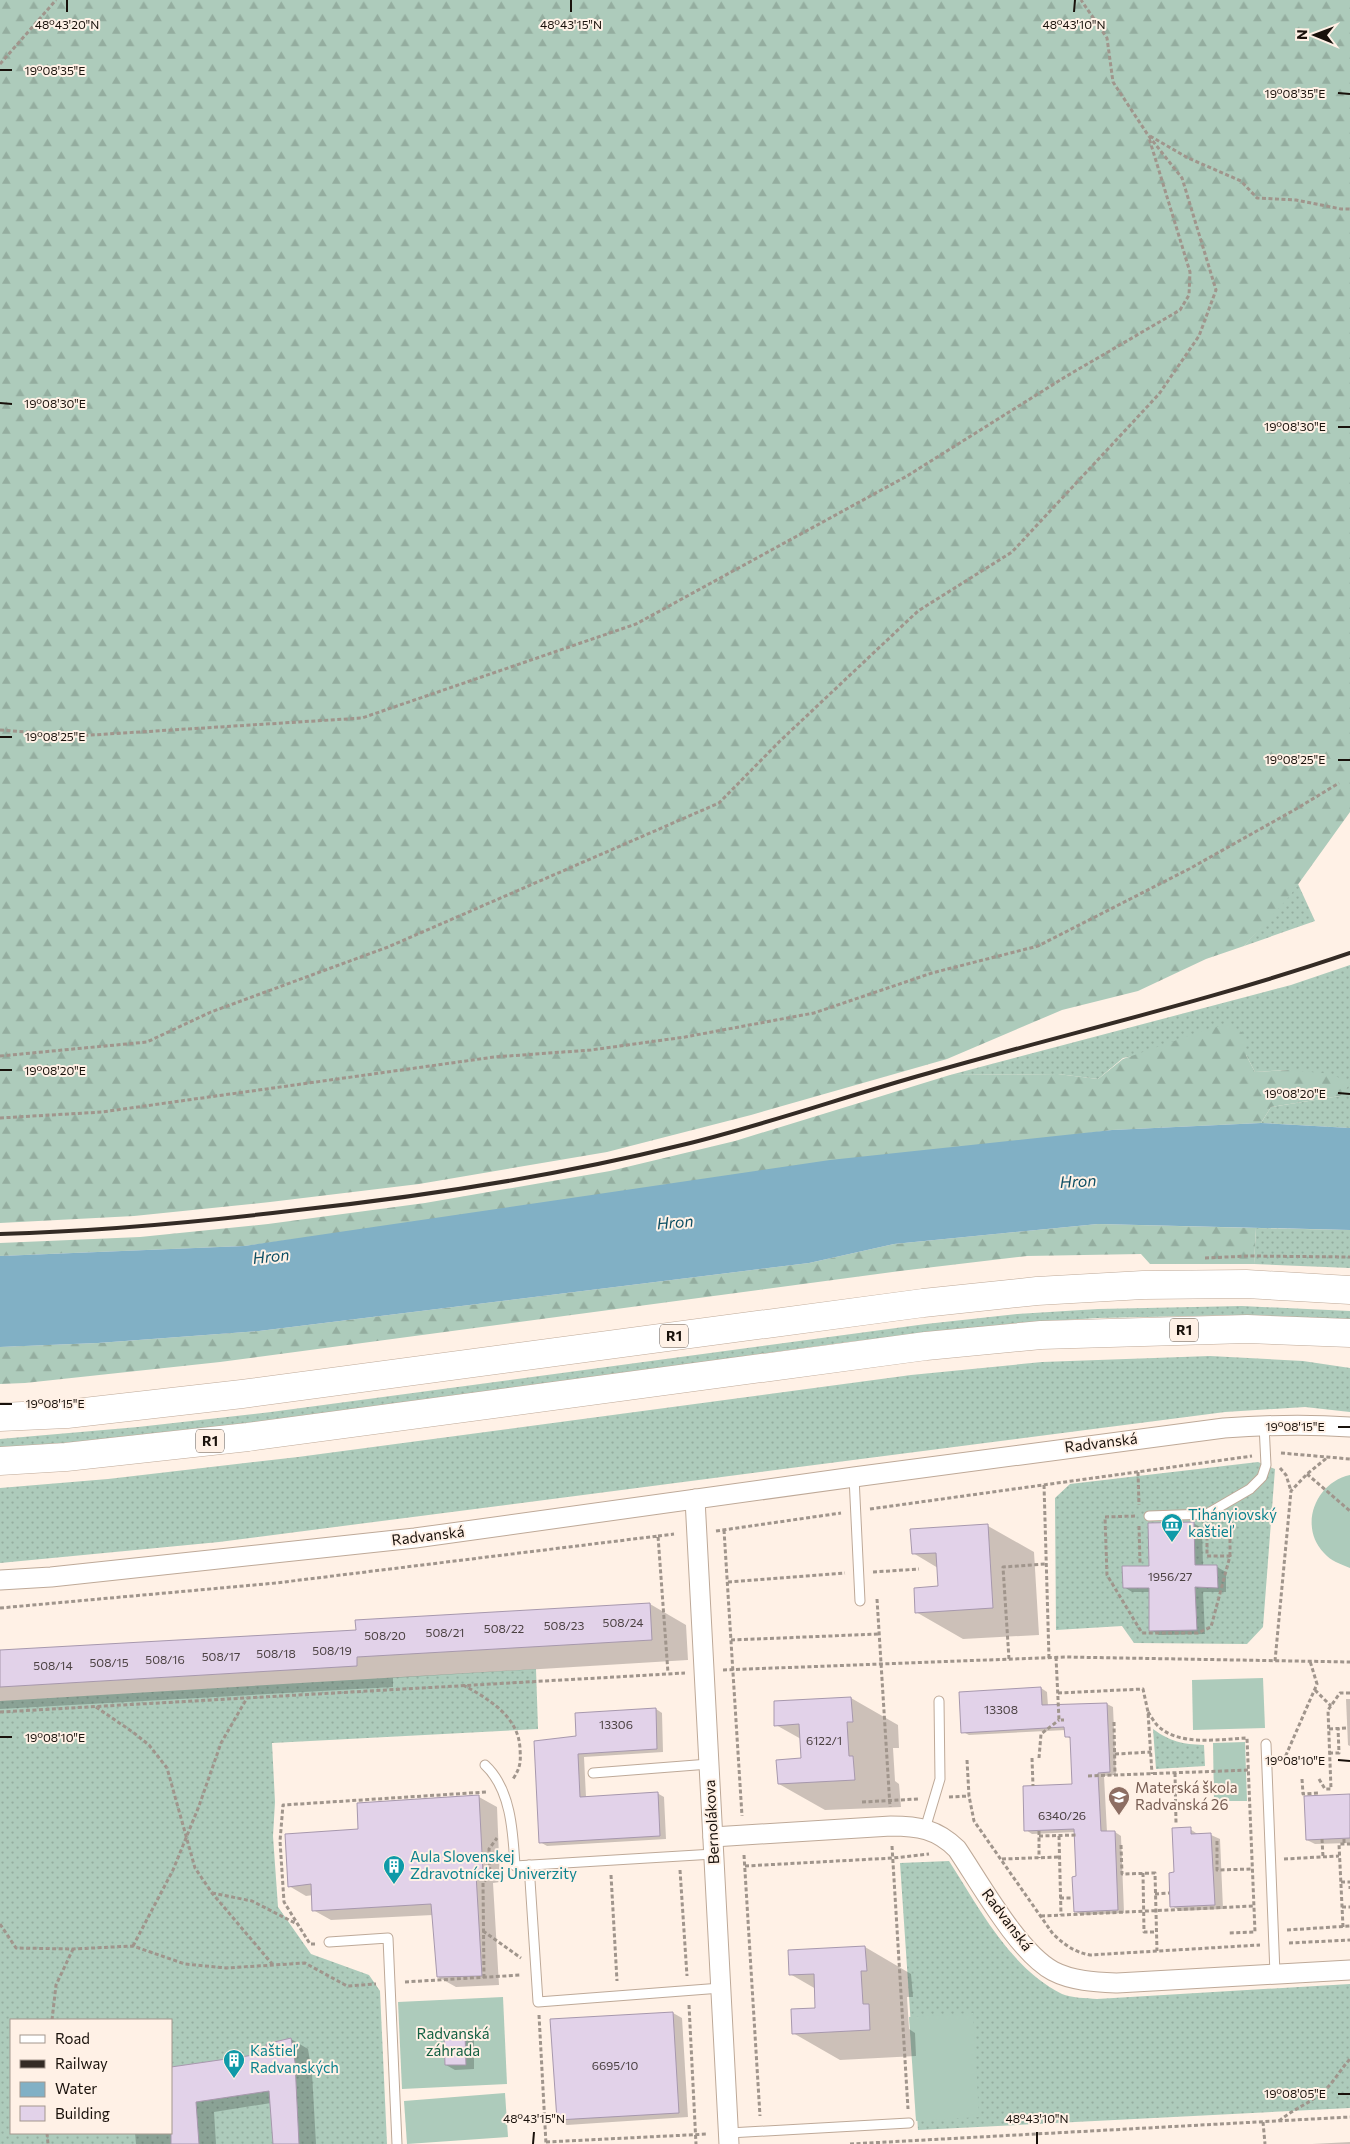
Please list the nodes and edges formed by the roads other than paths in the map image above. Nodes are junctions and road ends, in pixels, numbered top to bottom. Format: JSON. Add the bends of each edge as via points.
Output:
{"nodes":[{"id":1,"x":1350,"y":1290,"type":"edge"},
{"id":2,"x":1343,"y":1334,"type":"edge"},
{"id":3,"x":0,"y":1417,"type":"edge"},
{"id":4,"x":1264,"y":1425,"type":"junction"},
{"id":5,"x":1350,"y":1427,"type":"edge"},
{"id":6,"x":0,"y":1461,"type":"edge"},
{"id":7,"x":854,"y":1476,"type":"junction"},
{"id":8,"x":694,"y":1499,"type":"junction"},
{"id":9,"x":1149,"y":1516,"type":"dead end"},
{"id":10,"x":0,"y":1580,"type":"edge"},
{"id":11,"x":860,"y":1602,"type":"dead end"},
{"id":12,"x":939,"y":1701,"type":"dead end"},
{"id":13,"x":1266,"y":1744,"type":"dead end"},
{"id":14,"x":709,"y":1764,"type":"junction"},
{"id":15,"x":484,"y":1765,"type":"dead end"},
{"id":16,"x":592,"y":1773,"type":"dead end"},
{"id":17,"x":925,"y":1829,"type":"junction"},
{"id":18,"x":713,"y":1846,"type":"junction"},
{"id":19,"x":529,"y":1865,"type":"junction"},
{"id":20,"x":330,"y":1942,"type":"road end"},
{"id":21,"x":1350,"y":1970,"type":"edge"},
{"id":22,"x":1275,"y":1974,"type":"junction"},
{"id":23,"x":721,"y":1988,"type":"junction"},
{"id":24,"x":909,"y":2122,"type":"road end"},
{"id":25,"x":729,"y":2138,"type":"edge"},
{"id":26,"x":397,"y":2144,"type":"edge"}],
"edges":[{"from":1,"to":3,"type":"highway","number":"R1","via":[[1246,1284],[1143,1285],[1028,1292],[923,1302],[242,1394],[67,1414]]},
{"from":2,"to":6,"type":"highway","number":"R1","via":[[1247,1329],[1041,1335],[926,1346],[248,1437]]},
{"from":4,"to":5,"type":"street","name":"Radvanská"},
{"from":4,"to":7,"type":"street","name":"Radvanská"},
{"from":4,"to":9,"type":"lane","via":[[1266,1466],[1262,1477],[1250,1489],[1206,1514]]},
{"from":7,"to":8,"type":"street","name":"Radvanská"},
{"from":7,"to":11,"type":"lane"},
{"from":8,"to":10,"type":"street","name":"Radvanská","via":[[414,1538]]},
{"from":8,"to":14,"type":"street","name":"Bernolákova"},
{"from":12,"to":17,"type":"lane","via":[[940,1779]]},
{"from":13,"to":22,"type":"lane"},
{"from":14,"to":16,"type":"lane"},
{"from":14,"to":18,"type":"street","name":"Bernolákova"},
{"from":15,"to":19,"type":"lane","via":[[497,1778],[503,1792],[516,1866]]},
{"from":17,"to":18,"type":"street","name":"Radvanská","via":[[891,1826]]},
{"from":17,"to":22,"type":"street","name":"Radvanská","via":[[934,1831],[956,1850],[1024,1948],[1053,1972],[1086,1981],[1117,1983]]},
{"from":18,"to":19,"type":"lane","via":[[610,1860]]},
{"from":18,"to":23,"type":"street","name":"Bernolákova"},
{"from":19,"to":23,"type":"lane","via":[[538,2002]]},
{"from":20,"to":26,"type":"lane","via":[[388,1938]]},
{"from":21,"to":22,"type":"street","name":"Radvanská"},
{"from":23,"to":25,"type":"street","name":"Bernolákova"},
{"from":24,"to":25,"type":"lane"}]}
